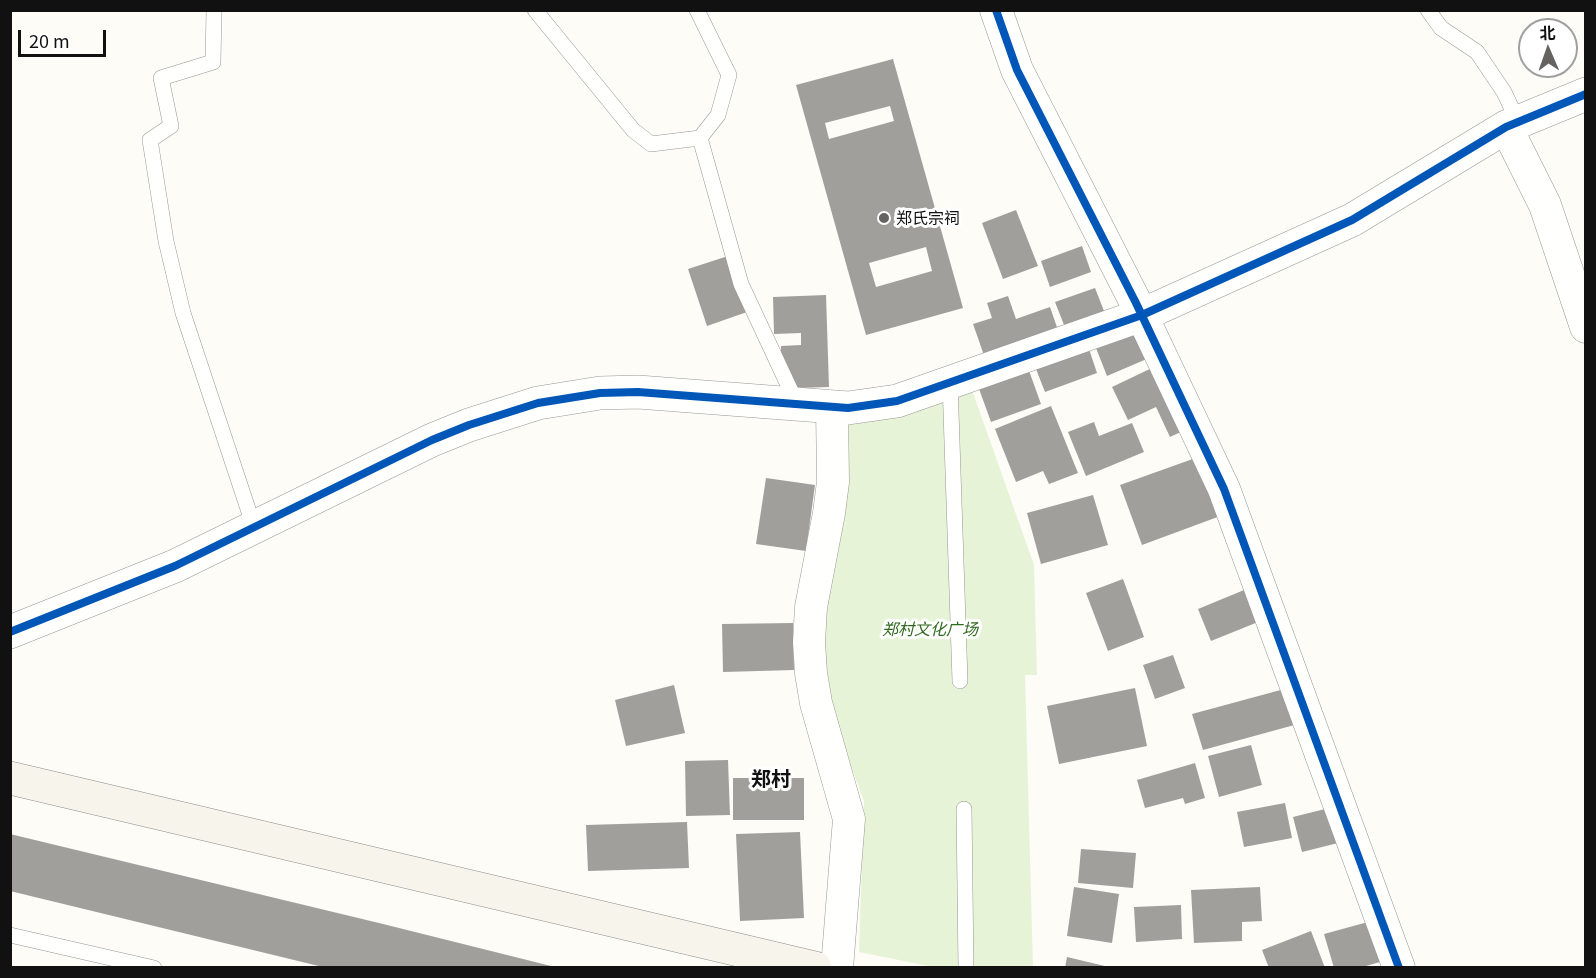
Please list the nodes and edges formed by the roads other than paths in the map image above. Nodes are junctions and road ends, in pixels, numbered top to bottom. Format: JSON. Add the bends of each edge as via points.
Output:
{"nodes":[{"id":1,"x":214,"y":10,"type":"edge"},
{"id":2,"x":535,"y":10,"type":"edge"},
{"id":3,"x":698,"y":10,"type":"edge"},
{"id":4,"x":996,"y":10,"type":"edge"},
{"id":5,"x":1428,"y":10,"type":"edge"},
{"id":6,"x":1586,"y":94,"type":"edge"},
{"id":7,"x":1512,"y":124,"type":"junction"},
{"id":8,"x":700,"y":138,"type":"junction"},
{"id":9,"x":1142,"y":315,"type":"junction"},
{"id":10,"x":1586,"y":327,"type":"edge"},
{"id":11,"x":950,"y":382,"type":"junction"},
{"id":12,"x":798,"y":404,"type":"junction"},
{"id":13,"x":832,"y":407,"type":"junction"},
{"id":14,"x":254,"y":527,"type":"junction"},
{"id":15,"x":10,"y":632,"type":"edge"},
{"id":16,"x":960,"y":681,"type":"dead end"},
{"id":17,"x":10,"y":778,"type":"edge"},
{"id":18,"x":964,"y":809,"type":"dead end"},
{"id":19,"x":10,"y":935,"type":"edge"},
{"id":20,"x":154,"y":968,"type":"edge"},
{"id":21,"x":814,"y":968,"type":"edge"},
{"id":22,"x":837,"y":968,"type":"edge"},
{"id":23,"x":966,"y":968,"type":"edge"},
{"id":24,"x":1399,"y":968,"type":"edge"}],
"edges":[{"from":1,"to":14,"type":"lane","via":[[213,62],[161,78],[171,126],[150,140],[166,241],[183,313]]},
{"from":2,"to":8,"type":"lane","via":[[633,130],[651,144]]},
{"from":3,"to":8,"type":"lane","via":[[729,75],[718,116]]},
{"from":4,"to":9,"type":"street","via":[[1017,70]]},
{"from":5,"to":7,"type":"lane","via":[[1441,28],[1478,52],[1504,92]]},
{"from":6,"to":7,"type":"street"},
{"from":7,"to":9,"type":"street","via":[[1352,220]]},
{"from":7,"to":10,"type":"street","via":[[1545,205]]},
{"from":8,"to":12,"type":"lane","via":[[741,284]]},
{"from":9,"to":11,"type":"street"},
{"from":9,"to":24,"type":"street","via":[[1224,489]]},
{"from":11,"to":13,"type":"street","via":[[897,401]]},
{"from":11,"to":16,"type":"lane"},
{"from":12,"to":13,"type":"street"},
{"from":12,"to":14,"type":"street","via":[[638,392],[546,401],[432,440]]},
{"from":13,"to":22,"type":"street","via":[[829,513],[811,607],[809,642],[816,703],[849,819]]},
{"from":14,"to":15,"type":"street","via":[[175,566]]},
{"from":17,"to":21,"type":"main road"},
{"from":18,"to":23,"type":"lane"},
{"from":19,"to":20,"type":"lane"}]}
